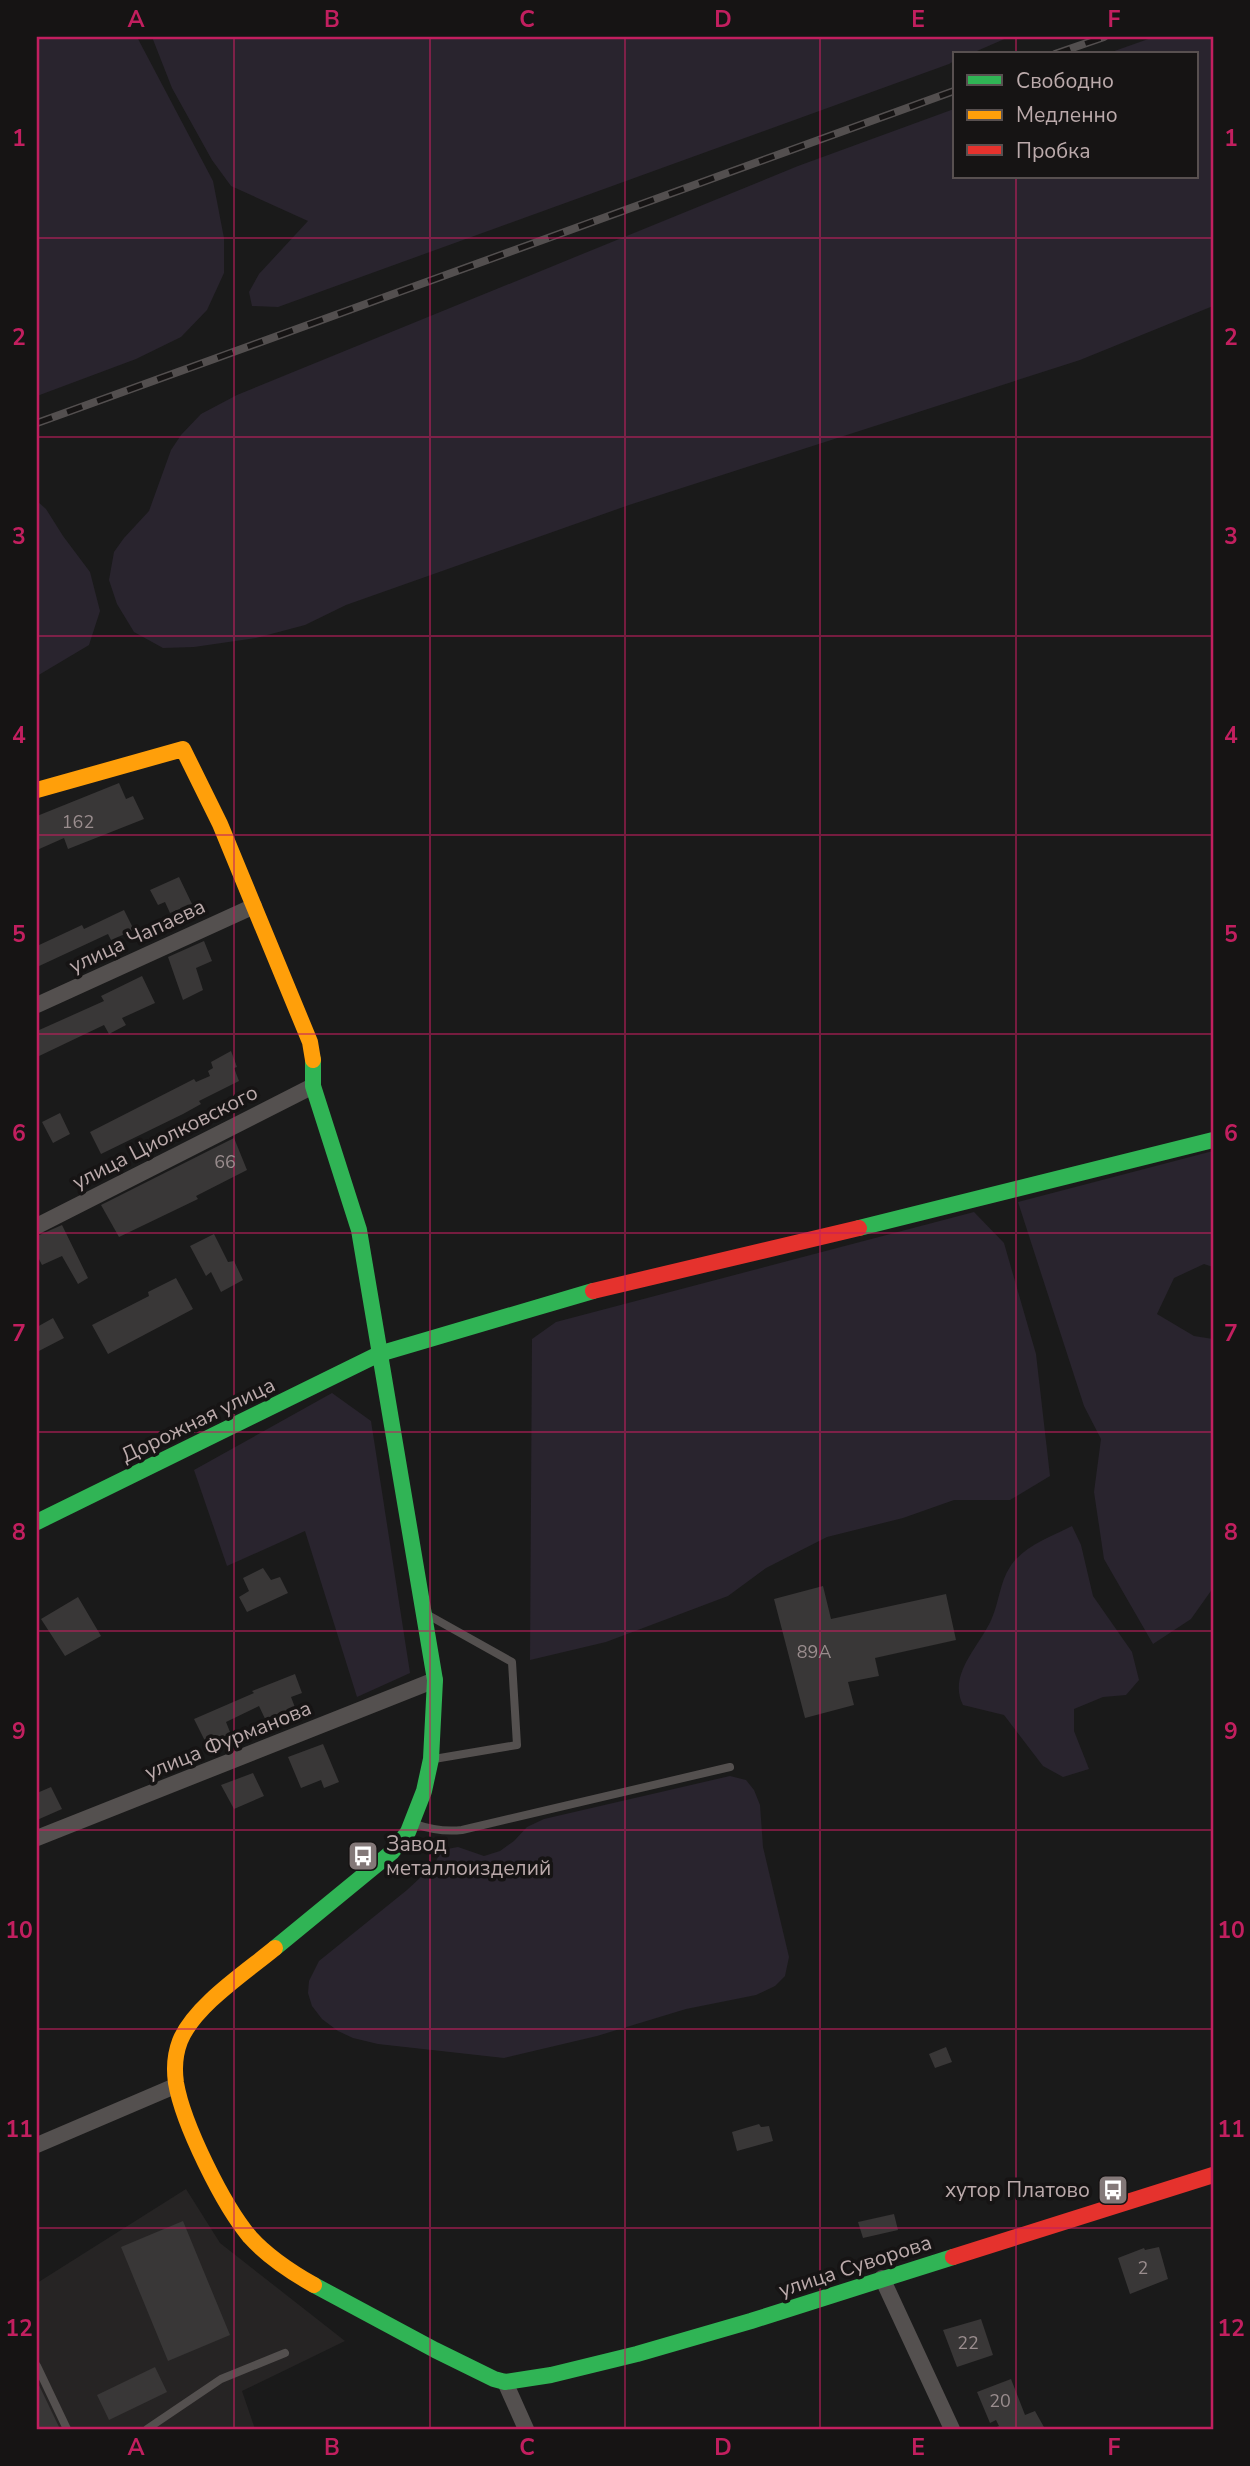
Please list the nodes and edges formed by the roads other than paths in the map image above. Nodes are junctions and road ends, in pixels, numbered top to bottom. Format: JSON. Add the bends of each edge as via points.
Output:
{"nodes":[{"id":1,"x":37,"y":790,"type":"edge"},
{"id":2,"x":254,"y":906,"type":"junction"},
{"id":3,"x":37,"y":1005,"type":"edge"},
{"id":4,"x":313,"y":1086,"type":"junction"},
{"id":5,"x":1213,"y":1140,"type":"edge"},
{"id":6,"x":37,"y":1226,"type":"edge"},
{"id":7,"x":379,"y":1354,"type":"junction"},
{"id":8,"x":37,"y":1522,"type":"edge"},
{"id":9,"x":423,"y":1612,"type":"junction"},
{"id":10,"x":435,"y":1680,"type":"junction"},
{"id":11,"x":431,"y":1759,"type":"junction"},
{"id":12,"x":730,"y":1767,"type":"dead end"},
{"id":13,"x":413,"y":1823,"type":"junction"},
{"id":14,"x":37,"y":1838,"type":"edge"},
{"id":15,"x":175,"y":2086,"type":"junction"},
{"id":16,"x":37,"y":2145,"type":"edge"},
{"id":17,"x":1213,"y":2175,"type":"edge"},
{"id":18,"x":882,"y":2278,"type":"junction"},
{"id":19,"x":285,"y":2353,"type":"dead end"},
{"id":20,"x":37,"y":2366,"type":"edge"},
{"id":21,"x":505,"y":2382,"type":"junction"},
{"id":22,"x":67,"y":2429,"type":"edge"},
{"id":23,"x":147,"y":2429,"type":"edge"},
{"id":24,"x":526,"y":2429,"type":"edge"},
{"id":25,"x":952,"y":2429,"type":"edge"}],
"edges":[{"from":1,"to":2,"type":"street","via":[[183,749]]},
{"from":2,"to":3,"type":"street","name":"улица Чапаева"},
{"from":2,"to":4,"type":"street","via":[[310,1042]]},
{"from":4,"to":6,"type":"street","name":"улица Циолковского"},
{"from":4,"to":7,"type":"street","via":[[359,1230]]},
{"from":5,"to":7,"type":"street","name":"Дорожная улица","via":[[564,1298]]},
{"from":7,"to":8,"type":"street","name":"Дорожная улица"},
{"from":7,"to":9,"type":"street"},
{"from":9,"to":10,"type":"street"},
{"from":9,"to":11,"type":"lane","via":[[512,1662],[517,1745]]},
{"from":10,"to":11,"type":"street"},
{"from":10,"to":14,"type":"street","name":"улица Фурманова"},
{"from":11,"to":13,"type":"street"},
{"from":12,"to":13,"type":"lane","via":[[462,1830],[430,1830]]},
{"from":13,"to":15,"type":"street","via":[[392,1852],[198,2012],[183,2029],[176,2049]]},
{"from":15,"to":16,"type":"street"},
{"from":15,"to":21,"type":"street","via":[[219,2188],[261,2248],[402,2335]]},
{"from":17,"to":18,"type":"street","name":"улица Суворова"},
{"from":18,"to":21,"type":"street","name":"улица Суворова","via":[[637,2354]]},
{"from":18,"to":25,"type":"street"},
{"from":19,"to":23,"type":"lane","via":[[221,2379]]},
{"from":20,"to":22,"type":"lane"},
{"from":21,"to":24,"type":"street"}]}
